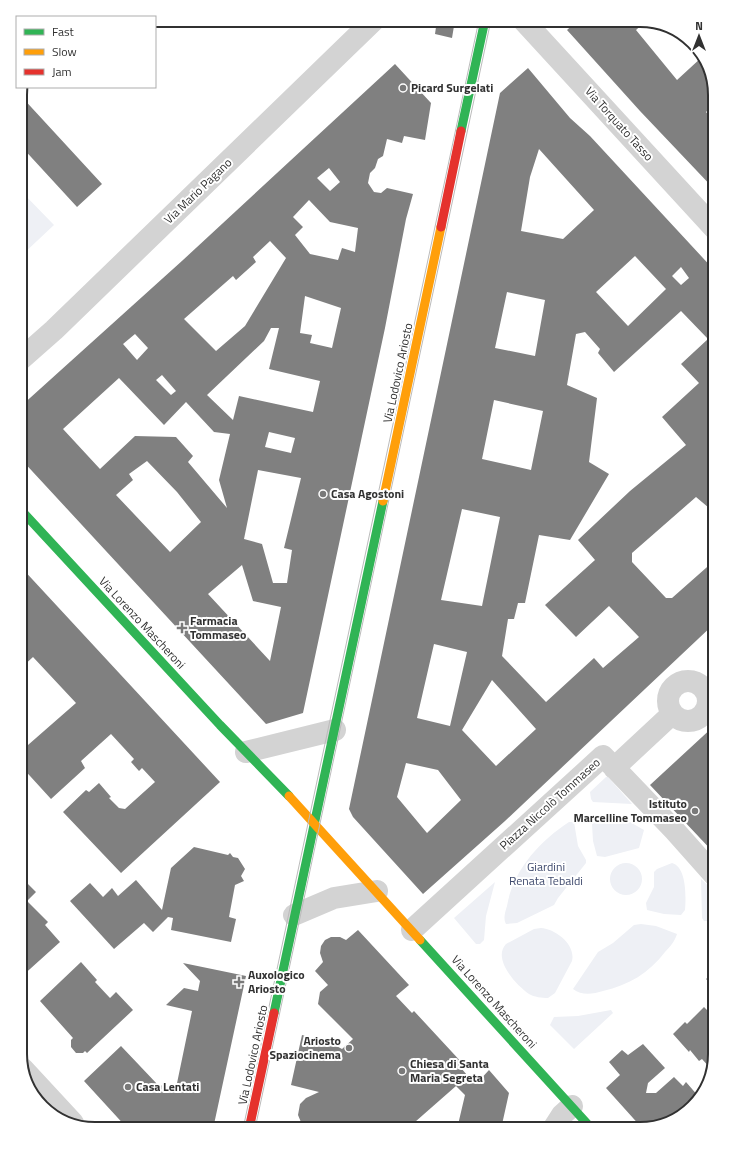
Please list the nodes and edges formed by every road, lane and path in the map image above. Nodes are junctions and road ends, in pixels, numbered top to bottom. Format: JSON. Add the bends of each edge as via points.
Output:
{"nodes":[{"id":1,"x":367,"y":27,"type":"edge"},
{"id":2,"x":484,"y":27,"type":"edge"},
{"id":3,"x":529,"y":27,"type":"edge"},
{"id":4,"x":708,"y":221,"type":"edge"},
{"id":5,"x":27,"y":354,"type":"edge"},
{"id":6,"x":27,"y":517,"type":"edge"},
{"id":7,"x":708,"y":706,"type":"edge"},
{"id":8,"x":335,"y":730,"type":"junction"},
{"id":9,"x":246,"y":752,"type":"junction"},
{"id":10,"x":614,"y":768,"type":"junction"},
{"id":11,"x":313,"y":824,"type":"junction"},
{"id":12,"x":708,"y":869,"type":"edge"},
{"id":13,"x":377,"y":891,"type":"junction"},
{"id":14,"x":294,"y":915,"type":"junction"},
{"id":15,"x":412,"y":930,"type":"junction"},
{"id":16,"x":31,"y":1077,"type":"edge"},
{"id":17,"x":572,"y":1106,"type":"junction"},
{"id":18,"x":66,"y":1115,"type":"edge"},
{"id":19,"x":251,"y":1122,"type":"edge"},
{"id":20,"x":558,"y":1122,"type":"edge"},
{"id":21,"x":586,"y":1122,"type":"edge"}],
"edges":[{"from":1,"to":5,"type":"street","name":"Via Mario Pagano"},
{"from":2,"to":8,"type":"main road","name":"Via Lodovico Ariosto"},
{"from":3,"to":4,"type":"street","name":"Via Torquato Tasso"},
{"from":6,"to":9,"type":"main road","name":"Via Lorenzo Mascheroni"},
{"from":7,"to":10,"type":"street","via":[[700,717],[687,721],[672,714]]},
{"from":8,"to":9,"type":"street"},
{"from":8,"to":11,"type":"main road","name":"Via Lodovico Ariosto"},
{"from":9,"to":11,"type":"main road","name":"Via Lorenzo Mascheroni","via":[[286,792]]},
{"from":10,"to":12,"type":"street","name":"Piazza Niccolò Tommaseo"},
{"from":10,"to":15,"type":"street","name":"Piazza Niccolò Tommaseo","via":[[602,756]]},
{"from":11,"to":13,"type":"main road","name":"Via Lorenzo Mascheroni"},
{"from":11,"to":14,"type":"main road","name":"Via Lodovico Ariosto"},
{"from":13,"to":14,"type":"street","via":[[334,898]]},
{"from":13,"to":15,"type":"main road","name":"Via Lorenzo Mascheroni"},
{"from":14,"to":19,"type":"main road","name":"Via Lodovico Ariosto"},
{"from":15,"to":17,"type":"main road","name":"Via Lorenzo Mascheroni"},
{"from":16,"to":18,"type":"street"},
{"from":17,"to":20,"type":"street"},
{"from":17,"to":21,"type":"main road","name":"Via Lorenzo Mascheroni"}]}
